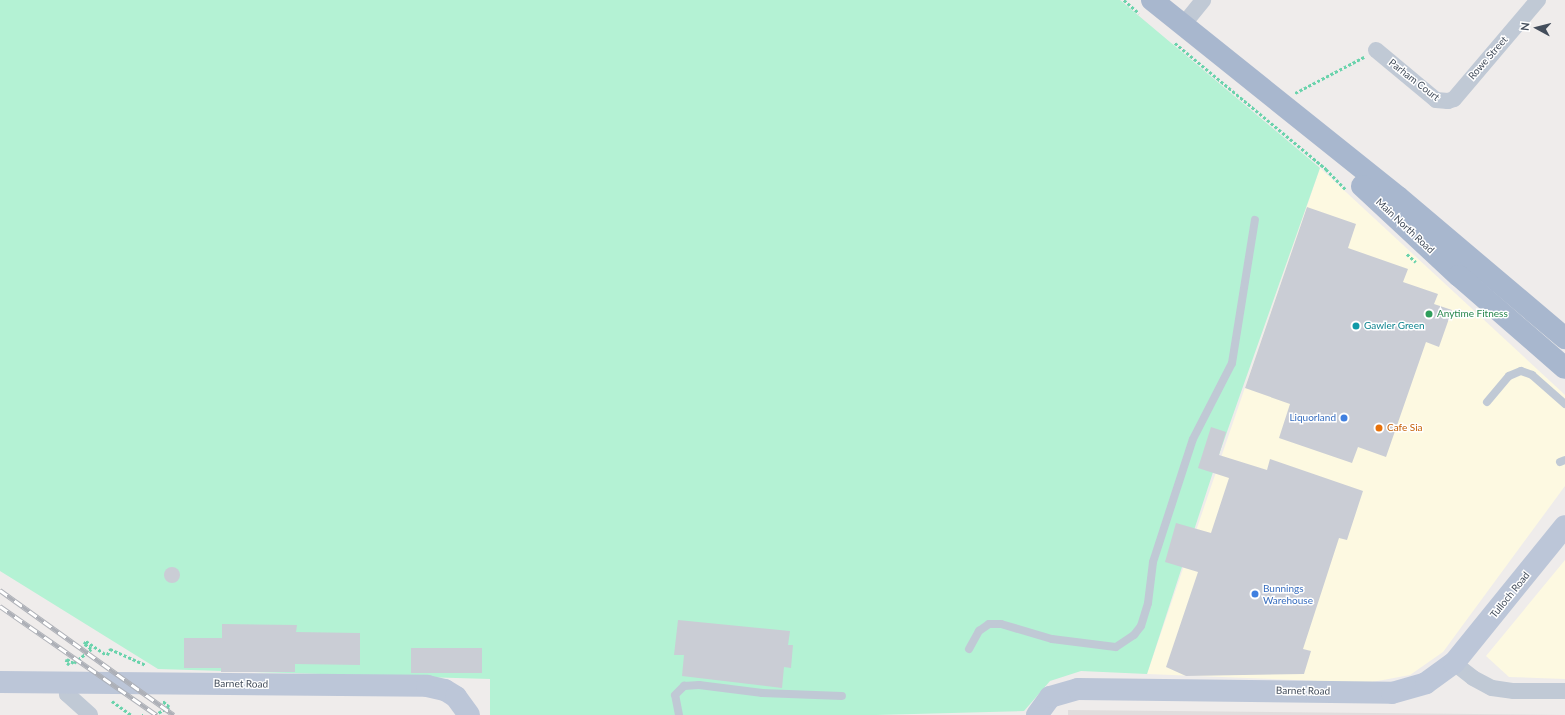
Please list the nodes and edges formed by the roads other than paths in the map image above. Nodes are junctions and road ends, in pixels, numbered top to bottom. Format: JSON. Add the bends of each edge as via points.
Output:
{"nodes":[{"id":1,"x":1152,"y":0,"type":"edge"},
{"id":2,"x":1203,"y":0,"type":"edge"},
{"id":3,"x":1538,"y":0,"type":"edge"},
{"id":4,"x":1182,"y":25,"type":"junction"},
{"id":5,"x":1376,"y":50,"type":"road end"},
{"id":6,"x":1249,"y":80,"type":"junction"},
{"id":7,"x":1454,"y":98,"type":"joint"},
{"id":8,"x":1255,"y":220,"type":"dead end"},
{"id":9,"x":1565,"y":338,"type":"edge"},
{"id":10,"x":1565,"y":368,"type":"edge"},
{"id":11,"x":1487,"y":402,"type":"dead end"},
{"id":12,"x":1565,"y":404,"type":"edge"},
{"id":13,"x":1565,"y":526,"type":"edge"},
{"id":14,"x":968,"y":649,"type":"dead end"},
{"id":15,"x":1454,"y":663,"type":"junction"},
{"id":16,"x":65,"y":676,"type":"junction"},
{"id":17,"x":0,"y":682,"type":"edge"},
{"id":18,"x":1565,"y":691,"type":"edge"},
{"id":19,"x":842,"y":696,"type":"dead end"},
{"id":20,"x":90,"y":715,"type":"edge"},
{"id":21,"x":469,"y":715,"type":"edge"},
{"id":22,"x":679,"y":715,"type":"edge"},
{"id":23,"x":1037,"y":715,"type":"edge"}],
"edges":[{"from":1,"to":4,"type":"main road","name":"Main North Road"},
{"from":2,"to":4,"type":"street"},
{"from":3,"to":7,"type":"street","name":"Rowe Street"},
{"from":4,"to":6,"type":"main road","name":"Main North Road"},
{"from":5,"to":7,"type":"street","name":"Parham Court","via":[[1436,100],[1441,102]]},
{"from":6,"to":9,"type":"main road","name":"Main North Road","via":[[1398,197]]},
{"from":6,"to":10,"type":"main road","name":"Main North Road","via":[[1459,276]]},
{"from":8,"to":14,"type":"lane","via":[[1232,363],[1193,439],[1153,562],[1148,603],[1141,626],[1134,635],[1116,648],[1052,640],[1001,624],[989,624],[980,631]]},
{"from":11,"to":12,"type":"lane","via":[[1510,376],[1521,371],[1532,375]]},
{"from":13,"to":15,"type":"street","name":"Tulloch Road"},
{"from":15,"to":18,"type":"street","via":[[1473,678],[1492,688],[1514,691]]},
{"from":15,"to":23,"type":"street","name":"Barnet Road","via":[[1426,683],[1392,692],[1078,689],[1050,697]]},
{"from":16,"to":17,"type":"street","name":"Barnet Road"},
{"from":16,"to":20,"type":"street","via":[[67,694]]},
{"from":16,"to":21,"type":"street","name":"Barnet Road","via":[[140,684],[427,686],[445,690],[456,697]]},
{"from":19,"to":22,"type":"lane","via":[[762,693],[698,685],[684,686],[675,695]]}]}
